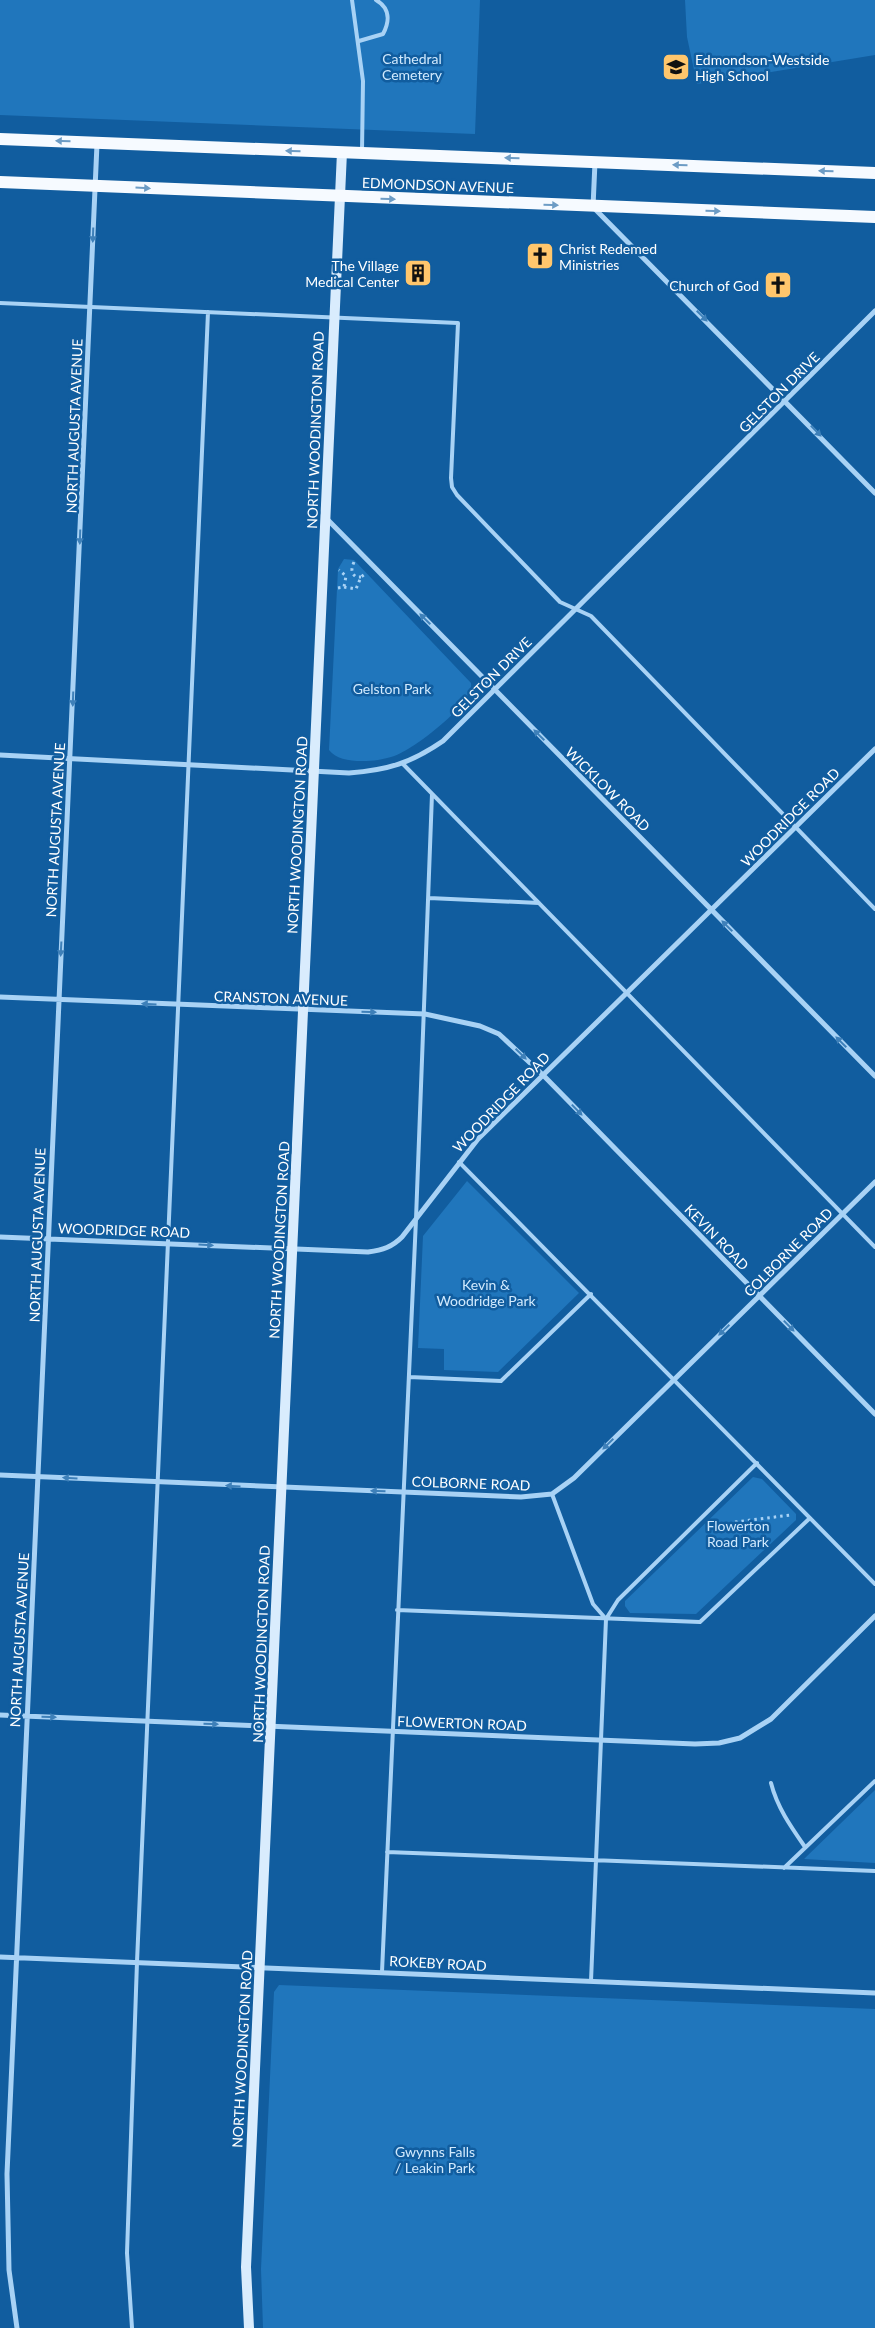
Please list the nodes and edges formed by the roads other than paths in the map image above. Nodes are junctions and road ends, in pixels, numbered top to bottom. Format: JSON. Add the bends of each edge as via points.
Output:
{"nodes":[{"id":1,"x":352,"y":0,"type":"edge"},
{"id":2,"x":376,"y":0,"type":"edge"},
{"id":3,"x":359,"y":41,"type":"junction"},
{"id":4,"x":0,"y":139,"type":"edge"},
{"id":5,"x":96,"y":143,"type":"junction"},
{"id":6,"x":342,"y":152,"type":"junction"},
{"id":7,"x":362,"y":153,"type":"junction"},
{"id":8,"x":595,"y":162,"type":"junction"},
{"id":9,"x":875,"y":173,"type":"edge"},
{"id":10,"x":0,"y":182,"type":"edge"},
{"id":11,"x":95,"y":186,"type":"junction"},
{"id":12,"x":340,"y":197,"type":"junction"},
{"id":13,"x":593,"y":206,"type":"junction"},
{"id":14,"x":875,"y":217,"type":"edge"},
{"id":15,"x":0,"y":303,"type":"edge"},
{"id":16,"x":90,"y":307,"type":"junction"},
{"id":17,"x":875,"y":311,"type":"edge"},
{"id":18,"x":208,"y":312,"type":"junction"},
{"id":19,"x":333,"y":316,"type":"junction"},
{"id":20,"x":786,"y":401,"type":"junction"},
{"id":21,"x":875,"y":493,"type":"edge"},
{"id":22,"x":324,"y":517,"type":"junction"},
{"id":23,"x":575,"y":609,"type":"junction"},
{"id":24,"x":495,"y":690,"type":"junction"},
{"id":25,"x":875,"y":749,"type":"edge"},
{"id":26,"x":0,"y":755,"type":"edge"},
{"id":27,"x":70,"y":758,"type":"junction"},
{"id":28,"x":187,"y":764,"type":"junction"},
{"id":29,"x":403,"y":764,"type":"junction"},
{"id":30,"x":314,"y":770,"type":"junction"},
{"id":31,"x":432,"y":794,"type":"junction"},
{"id":32,"x":795,"y":828,"type":"junction"},
{"id":33,"x":429,"y":898,"type":"junction"},
{"id":34,"x":539,"y":903,"type":"junction"},
{"id":35,"x":875,"y":909,"type":"edge"},
{"id":36,"x":711,"y":910,"type":"junction"},
{"id":37,"x":627,"y":993,"type":"junction"},
{"id":38,"x":0,"y":997,"type":"edge"},
{"id":39,"x":58,"y":999,"type":"junction"},
{"id":40,"x":179,"y":1005,"type":"junction"},
{"id":41,"x":303,"y":1010,"type":"junction"},
{"id":42,"x":425,"y":1014,"type":"junction"},
{"id":43,"x":543,"y":1075,"type":"junction"},
{"id":44,"x":875,"y":1076,"type":"edge"},
{"id":45,"x":459,"y":1162,"type":"junction"},
{"id":46,"x":875,"y":1182,"type":"edge"},
{"id":47,"x":842,"y":1214,"type":"junction"},
{"id":48,"x":416,"y":1219,"type":"junction"},
{"id":49,"x":0,"y":1236,"type":"edge"},
{"id":50,"x":47,"y":1239,"type":"junction"},
{"id":51,"x":168,"y":1243,"type":"junction"},
{"id":52,"x":875,"y":1247,"type":"edge"},
{"id":53,"x":293,"y":1250,"type":"junction"},
{"id":54,"x":591,"y":1294,"type":"junction"},
{"id":55,"x":759,"y":1296,"type":"junction"},
{"id":56,"x":409,"y":1377,"type":"junction"},
{"id":57,"x":673,"y":1378,"type":"junction"},
{"id":58,"x":875,"y":1414,"type":"edge"},
{"id":59,"x":757,"y":1464,"type":"junction"},
{"id":60,"x":0,"y":1475,"type":"edge"},
{"id":61,"x":39,"y":1477,"type":"junction"},
{"id":62,"x":157,"y":1483,"type":"junction"},
{"id":63,"x":281,"y":1488,"type":"junction"},
{"id":64,"x":402,"y":1492,"type":"junction"},
{"id":65,"x":552,"y":1494,"type":"junction"},
{"id":66,"x":810,"y":1518,"type":"junction"},
{"id":67,"x":875,"y":1584,"type":"edge"},
{"id":68,"x":398,"y":1610,"type":"junction"},
{"id":69,"x":875,"y":1616,"type":"edge"},
{"id":70,"x":606,"y":1619,"type":"junction"},
{"id":71,"x":0,"y":1715,"type":"edge"},
{"id":72,"x":26,"y":1716,"type":"junction"},
{"id":73,"x":147,"y":1721,"type":"junction"},
{"id":74,"x":271,"y":1726,"type":"junction"},
{"id":75,"x":392,"y":1731,"type":"junction"},
{"id":76,"x":601,"y":1740,"type":"junction"},
{"id":77,"x":875,"y":1781,"type":"edge"},
{"id":78,"x":771,"y":1783,"type":"dead end"},
{"id":79,"x":806,"y":1847,"type":"junction"},
{"id":80,"x":387,"y":1852,"type":"junction"},
{"id":81,"x":595,"y":1860,"type":"junction"},
{"id":82,"x":784,"y":1868,"type":"junction"},
{"id":83,"x":875,"y":1871,"type":"edge"},
{"id":84,"x":0,"y":1957,"type":"edge"},
{"id":85,"x":16,"y":1957,"type":"junction"},
{"id":86,"x":137,"y":1962,"type":"junction"},
{"id":87,"x":259,"y":1967,"type":"junction"},
{"id":88,"x":382,"y":1972,"type":"junction"},
{"id":89,"x":590,"y":1981,"type":"junction"},
{"id":90,"x":875,"y":1993,"type":"edge"},
{"id":91,"x":0,"y":2174,"type":"edge"},
{"id":92,"x":7,"y":2174,"type":"junction"},
{"id":93,"x":17,"y":2328,"type":"edge"},
{"id":94,"x":132,"y":2328,"type":"edge"},
{"id":95,"x":249,"y":2328,"type":"edge"}],
"edges":[{"from":1,"to":3,"type":"lane"},
{"from":2,"to":3,"type":"lane","via":[[388,12],[388,24],[383,34]]},
{"from":3,"to":7,"type":"lane","via":[[363,81]]},
{"from":5,"to":4,"type":"main road","name":"EDMONDSON AVENUE","one_way":true},
{"from":6,"to":5,"type":"main road","name":"EDMONDSON AVENUE","one_way":true},
{"from":5,"to":11,"type":"street","name":"NORTH AUGUSTA AVENUE"},
{"from":6,"to":7,"type":"main road","name":"EDMONDSON AVENUE"},
{"from":6,"to":12,"type":"street","name":"NORTH WOODINGTON ROAD"},
{"from":8,"to":7,"type":"main road","name":"EDMONDSON AVENUE","one_way":true},
{"from":9,"to":8,"type":"main road","name":"EDMONDSON AVENUE","one_way":true},
{"from":8,"to":13,"type":"street"},
{"from":10,"to":11,"type":"main road","name":"EDMONDSON AVENUE"},
{"from":11,"to":12,"type":"main road","name":"EDMONDSON AVENUE","one_way":true},
{"from":11,"to":16,"type":"street","name":"NORTH AUGUSTA AVENUE","one_way":true},
{"from":12,"to":13,"type":"main road","name":"EDMONDSON AVENUE","one_way":true},
{"from":12,"to":19,"type":"street","name":"NORTH WOODINGTON ROAD"},
{"from":13,"to":14,"type":"main road","name":"EDMONDSON AVENUE","one_way":true},
{"from":13,"to":20,"type":"street","one_way":true},
{"from":15,"to":16,"type":"lane"},
{"from":16,"to":18,"type":"lane"},
{"from":16,"to":27,"type":"street","name":"NORTH AUGUSTA AVENUE","one_way":true},
{"from":17,"to":20,"type":"street","name":"GELSTON DRIVE"},
{"from":18,"to":19,"type":"lane"},
{"from":18,"to":28,"type":"lane"},
{"from":19,"to":22,"type":"street","name":"NORTH WOODINGTON ROAD"},
{"from":19,"to":23,"type":"lane","via":[[458,323],[452,487],[560,602]]},
{"from":20,"to":21,"type":"street","one_way":true},
{"from":20,"to":23,"type":"street","name":"GELSTON DRIVE"},
{"from":24,"to":22,"type":"street","name":"WICKLOW ROAD","one_way":true},
{"from":22,"to":30,"type":"street","name":"NORTH WOODINGTON ROAD"},
{"from":23,"to":24,"type":"street","name":"GELSTON DRIVE"},
{"from":23,"to":32,"type":"lane","via":[[591,616]]},
{"from":24,"to":29,"type":"street","name":"GELSTON DRIVE","via":[[442,741]]},
{"from":36,"to":24,"type":"street","name":"WICKLOW ROAD","one_way":true},
{"from":25,"to":32,"type":"street","name":"WOODRIDGE ROAD"},
{"from":26,"to":27,"type":"street","name":"GELSTON DRIVE"},
{"from":27,"to":28,"type":"street","name":"GELSTON DRIVE"},
{"from":27,"to":39,"type":"street","name":"NORTH AUGUSTA AVENUE","one_way":true},
{"from":28,"to":30,"type":"street","name":"GELSTON DRIVE"},
{"from":28,"to":40,"type":"lane"},
{"from":29,"to":30,"type":"street","name":"GELSTON DRIVE","via":[[349,773]]},
{"from":29,"to":31,"type":"lane"},
{"from":30,"to":41,"type":"street","name":"NORTH WOODINGTON ROAD"},
{"from":31,"to":33,"type":"lane"},
{"from":31,"to":34,"type":"lane"},
{"from":32,"to":35,"type":"lane"},
{"from":32,"to":36,"type":"street","name":"WOODRIDGE ROAD"},
{"from":33,"to":34,"type":"lane"},
{"from":33,"to":42,"type":"lane"},
{"from":34,"to":37,"type":"lane"},
{"from":36,"to":37,"type":"street","name":"WOODRIDGE ROAD"},
{"from":44,"to":36,"type":"street","name":"WICKLOW ROAD","one_way":true},
{"from":37,"to":43,"type":"street","name":"WOODRIDGE ROAD"},
{"from":37,"to":47,"type":"lane"},
{"from":38,"to":39,"type":"street","name":"CRANSTON AVENUE"},
{"from":40,"to":39,"type":"street","name":"CRANSTON AVENUE","one_way":true},
{"from":39,"to":50,"type":"street","name":"NORTH AUGUSTA AVENUE"},
{"from":40,"to":41,"type":"street","name":"CRANSTON AVENUE"},
{"from":40,"to":51,"type":"lane"},
{"from":41,"to":42,"type":"street","name":"CRANSTON AVENUE","one_way":true},
{"from":41,"to":53,"type":"street","name":"NORTH WOODINGTON ROAD"},
{"from":42,"to":43,"type":"street","name":"CRANSTON AVENUE","one_way":true,"via":[[474,1024],[498,1034]]},
{"from":42,"to":48,"type":"lane"},
{"from":43,"to":45,"type":"street","name":"WOODRIDGE ROAD"},
{"from":43,"to":55,"type":"street","name":"KEVIN ROAD","one_way":true},
{"from":45,"to":48,"type":"street","name":"WOODRIDGE ROAD"},
{"from":45,"to":54,"type":"lane"},
{"from":46,"to":47,"type":"street","name":"COLBORNE ROAD"},
{"from":47,"to":52,"type":"lane"},
{"from":47,"to":55,"type":"street","name":"COLBORNE ROAD"},
{"from":48,"to":53,"type":"street","name":"WOODRIDGE ROAD","via":[[394,1245],[383,1250]]},
{"from":48,"to":56,"type":"lane"},
{"from":49,"to":50,"type":"street","name":"WOODRIDGE ROAD"},
{"from":50,"to":51,"type":"street","name":"WOODRIDGE ROAD"},
{"from":50,"to":61,"type":"street","name":"NORTH AUGUSTA AVENUE"},
{"from":51,"to":53,"type":"street","name":"WOODRIDGE ROAD","one_way":true},
{"from":51,"to":62,"type":"lane"},
{"from":53,"to":63,"type":"street","name":"NORTH WOODINGTON ROAD"},
{"from":54,"to":56,"type":"lane","via":[[501,1381]]},
{"from":54,"to":57,"type":"lane"},
{"from":55,"to":57,"type":"street","name":"COLBORNE ROAD","one_way":true},
{"from":55,"to":58,"type":"street","name":"KEVIN ROAD","one_way":true},
{"from":56,"to":64,"type":"lane"},
{"from":57,"to":59,"type":"lane"},
{"from":57,"to":65,"type":"street","name":"COLBORNE ROAD","one_way":true,"via":[[574,1478]]},
{"from":59,"to":66,"type":"lane"},
{"from":59,"to":70,"type":"lane","via":[[618,1600]]},
{"from":60,"to":61,"type":"street","name":"COLBORNE ROAD"},
{"from":62,"to":61,"type":"street","name":"COLBORNE ROAD","one_way":true},
{"from":61,"to":72,"type":"street","name":"NORTH AUGUSTA AVENUE"},
{"from":63,"to":62,"type":"street","name":"COLBORNE ROAD","one_way":true},
{"from":62,"to":73,"type":"lane"},
{"from":64,"to":63,"type":"street","name":"COLBORNE ROAD","one_way":true},
{"from":63,"to":74,"type":"street","name":"NORTH WOODINGTON ROAD"},
{"from":64,"to":65,"type":"street","name":"COLBORNE ROAD","via":[[521,1498]]},
{"from":64,"to":68,"type":"lane"},
{"from":65,"to":70,"type":"lane","via":[[593,1604]]},
{"from":66,"to":67,"type":"lane"},
{"from":66,"to":70,"type":"lane","via":[[700,1622]]},
{"from":68,"to":70,"type":"lane"},
{"from":68,"to":75,"type":"lane"},
{"from":69,"to":76,"type":"street","name":"FLOWERTON ROAD","via":[[772,1719],[740,1738],[695,1744]]},
{"from":70,"to":76,"type":"lane"},
{"from":71,"to":72,"type":"street","name":"FLOWERTON ROAD"},
{"from":72,"to":73,"type":"street","name":"FLOWERTON ROAD","one_way":true},
{"from":72,"to":85,"type":"street","name":"NORTH AUGUSTA AVENUE"},
{"from":73,"to":74,"type":"street","name":"FLOWERTON ROAD","one_way":true},
{"from":73,"to":86,"type":"lane"},
{"from":74,"to":75,"type":"street","name":"FLOWERTON ROAD"},
{"from":74,"to":87,"type":"street","name":"NORTH WOODINGTON ROAD"},
{"from":75,"to":76,"type":"street","name":"FLOWERTON ROAD"},
{"from":75,"to":80,"type":"lane"},
{"from":76,"to":81,"type":"lane"},
{"from":77,"to":79,"type":"lane"},
{"from":78,"to":79,"type":"lane","via":[[785,1817]]},
{"from":79,"to":82,"type":"lane"},
{"from":80,"to":81,"type":"lane"},
{"from":80,"to":88,"type":"lane"},
{"from":81,"to":82,"type":"lane"},
{"from":81,"to":89,"type":"lane"},
{"from":82,"to":83,"type":"lane"},
{"from":84,"to":85,"type":"street","name":"ROKEBY ROAD"},
{"from":85,"to":86,"type":"street","name":"ROKEBY ROAD"},
{"from":85,"to":92,"type":"street","name":"NORTH AUGUSTA AVENUE"},
{"from":86,"to":87,"type":"street","name":"ROKEBY ROAD"},
{"from":86,"to":94,"type":"lane","via":[[127,2253]]},
{"from":87,"to":88,"type":"street","name":"ROKEBY ROAD"},
{"from":87,"to":95,"type":"street","name":"NORTH WOODINGTON ROAD","via":[[246,2267]]},
{"from":88,"to":89,"type":"street","name":"ROKEBY ROAD"},
{"from":89,"to":90,"type":"street","name":"ROKEBY ROAD"},
{"from":91,"to":92,"type":"street"},
{"from":92,"to":93,"type":"street","name":"NORTH AUGUSTA AVENUE","via":[[9,2270]]}]}
